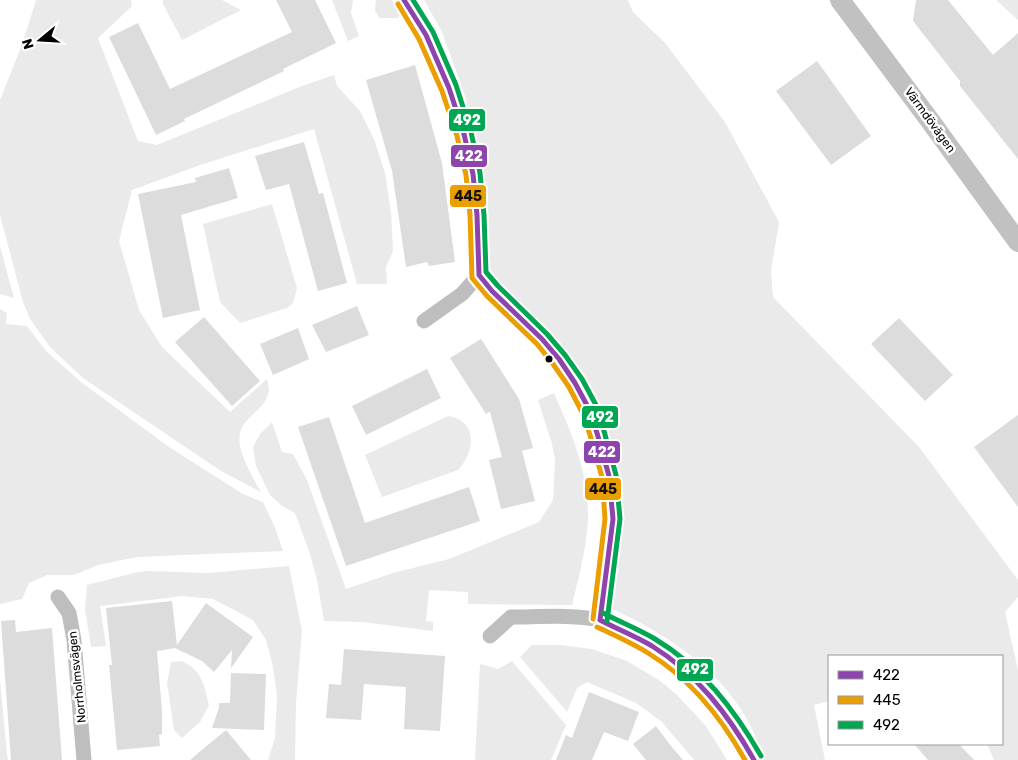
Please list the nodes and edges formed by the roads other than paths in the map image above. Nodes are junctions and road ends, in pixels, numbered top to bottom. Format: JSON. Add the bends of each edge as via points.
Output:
{"nodes":[{"id":1,"x":404,"y":0,"type":"edge"},
{"id":2,"x":840,"y":0,"type":"edge"},
{"id":3,"x":1018,"y":242,"type":"edge"},
{"id":4,"x":479,"y":275,"type":"junction"},
{"id":5,"x":424,"y":321,"type":"dead end"},
{"id":6,"x":58,"y":597,"type":"dead end"},
{"id":7,"x":600,"y":620,"type":"junction"},
{"id":8,"x":490,"y":636,"type":"dead end"},
{"id":9,"x":84,"y":760,"type":"edge"},
{"id":10,"x":754,"y":760,"type":"edge"}],
"edges":[{"from":1,"to":4,"type":"street","via":[[426,35],[464,134],[473,174]]},
{"from":2,"to":3,"type":"main road","name":"Värmdövägen"},
{"from":4,"to":5,"type":"street","via":[[462,294]]},
{"from":4,"to":7,"type":"street","via":[[559,359],[575,382],[597,433],[609,476],[613,519]]},
{"from":6,"to":9,"type":"street","name":"Norrholmsvägen","via":[[69,613],[74,640]]},
{"from":7,"to":8,"type":"street","via":[[511,617]]},
{"from":7,"to":10,"type":"street","via":[[658,650],[684,669],[728,716]]}]}
